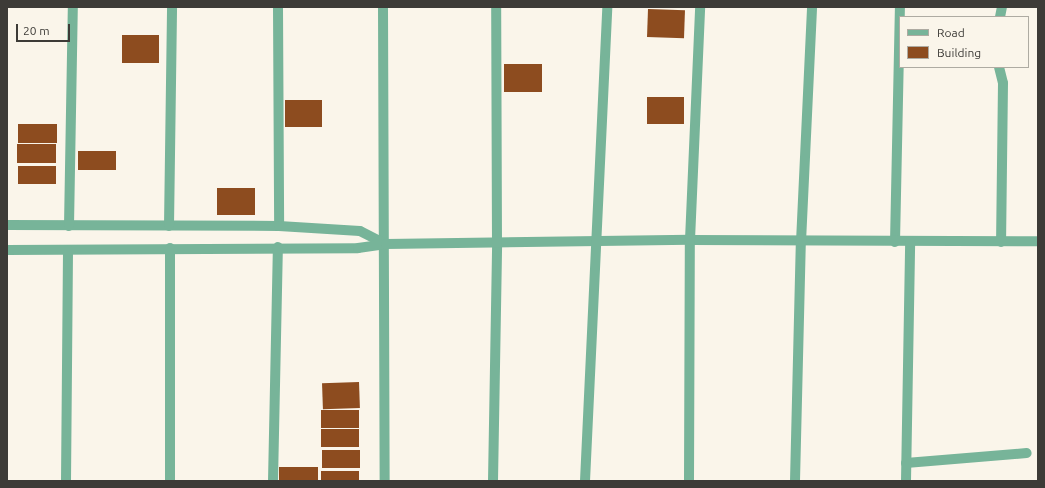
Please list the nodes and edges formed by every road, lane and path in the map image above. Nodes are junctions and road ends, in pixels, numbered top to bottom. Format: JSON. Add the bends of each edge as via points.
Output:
{"nodes":[{"id":1,"x":73,"y":7,"type":"edge"},
{"id":2,"x":172,"y":7,"type":"edge"},
{"id":3,"x":278,"y":7,"type":"edge"},
{"id":4,"x":384,"y":7,"type":"edge"},
{"id":5,"x":496,"y":7,"type":"edge"},
{"id":6,"x":607,"y":7,"type":"edge"},
{"id":7,"x":700,"y":7,"type":"edge"},
{"id":8,"x":812,"y":7,"type":"edge"},
{"id":9,"x":899,"y":54,"type":"edge"},
{"id":10,"x":999,"y":68,"type":"edge"},
{"id":11,"x":7,"y":225,"type":"edge"},
{"id":12,"x":69,"y":226,"type":"junction"},
{"id":13,"x":169,"y":226,"type":"junction"},
{"id":14,"x":279,"y":226,"type":"junction"},
{"id":15,"x":690,"y":240,"type":"junction"},
{"id":16,"x":1038,"y":241,"type":"edge"},
{"id":17,"x":801,"y":242,"type":"junction"},
{"id":18,"x":895,"y":242,"type":"junction"},
{"id":19,"x":910,"y":242,"type":"junction"},
{"id":20,"x":1001,"y":242,"type":"junction"},
{"id":21,"x":594,"y":243,"type":"junction"},
{"id":22,"x":386,"y":244,"type":"junction"},
{"id":23,"x":497,"y":244,"type":"junction"},
{"id":24,"x":278,"y":247,"type":"junction"},
{"id":25,"x":170,"y":248,"type":"junction"},
{"id":26,"x":7,"y":250,"type":"edge"},
{"id":27,"x":68,"y":250,"type":"junction"},
{"id":28,"x":1027,"y":453,"type":"dead end"},
{"id":29,"x":906,"y":463,"type":"junction"},
{"id":30,"x":66,"y":481,"type":"edge"},
{"id":31,"x":170,"y":481,"type":"edge"},
{"id":32,"x":273,"y":481,"type":"edge"},
{"id":33,"x":385,"y":481,"type":"edge"},
{"id":34,"x":493,"y":481,"type":"edge"},
{"id":35,"x":585,"y":481,"type":"edge"},
{"id":36,"x":690,"y":481,"type":"edge"},
{"id":37,"x":795,"y":481,"type":"edge"},
{"id":38,"x":906,"y":481,"type":"edge"}],
"edges":[{"from":1,"to":12,"type":"street"},
{"from":2,"to":13,"type":"street"},
{"from":3,"to":14,"type":"street"},
{"from":4,"to":22,"type":"street"},
{"from":5,"to":23,"type":"street"},
{"from":6,"to":21,"type":"street"},
{"from":7,"to":15,"type":"street"},
{"from":8,"to":17,"type":"street"},
{"from":9,"to":18,"type":"street"},
{"from":10,"to":20,"type":"street","via":[[1003,83]]},
{"from":11,"to":12,"type":"street"},
{"from":12,"to":13,"type":"street"},
{"from":13,"to":14,"type":"street"},
{"from":14,"to":22,"type":"street","via":[[360,231]]},
{"from":15,"to":17,"type":"street"},
{"from":15,"to":21,"type":"street"},
{"from":15,"to":36,"type":"street"},
{"from":16,"to":20,"type":"street"},
{"from":17,"to":18,"type":"street"},
{"from":17,"to":37,"type":"street"},
{"from":18,"to":19,"type":"street"},
{"from":19,"to":20,"type":"street"},
{"from":19,"to":29,"type":"street"},
{"from":21,"to":23,"type":"street"},
{"from":21,"to":35,"type":"street"},
{"from":22,"to":23,"type":"street"},
{"from":22,"to":24,"type":"street","via":[[358,248]]},
{"from":22,"to":33,"type":"street"},
{"from":23,"to":34,"type":"street"},
{"from":24,"to":25,"type":"street"},
{"from":24,"to":32,"type":"street"},
{"from":25,"to":27,"type":"street"},
{"from":25,"to":31,"type":"street"},
{"from":26,"to":27,"type":"street"},
{"from":27,"to":30,"type":"street"},
{"from":28,"to":29,"type":"street"},
{"from":29,"to":38,"type":"street"}]}
